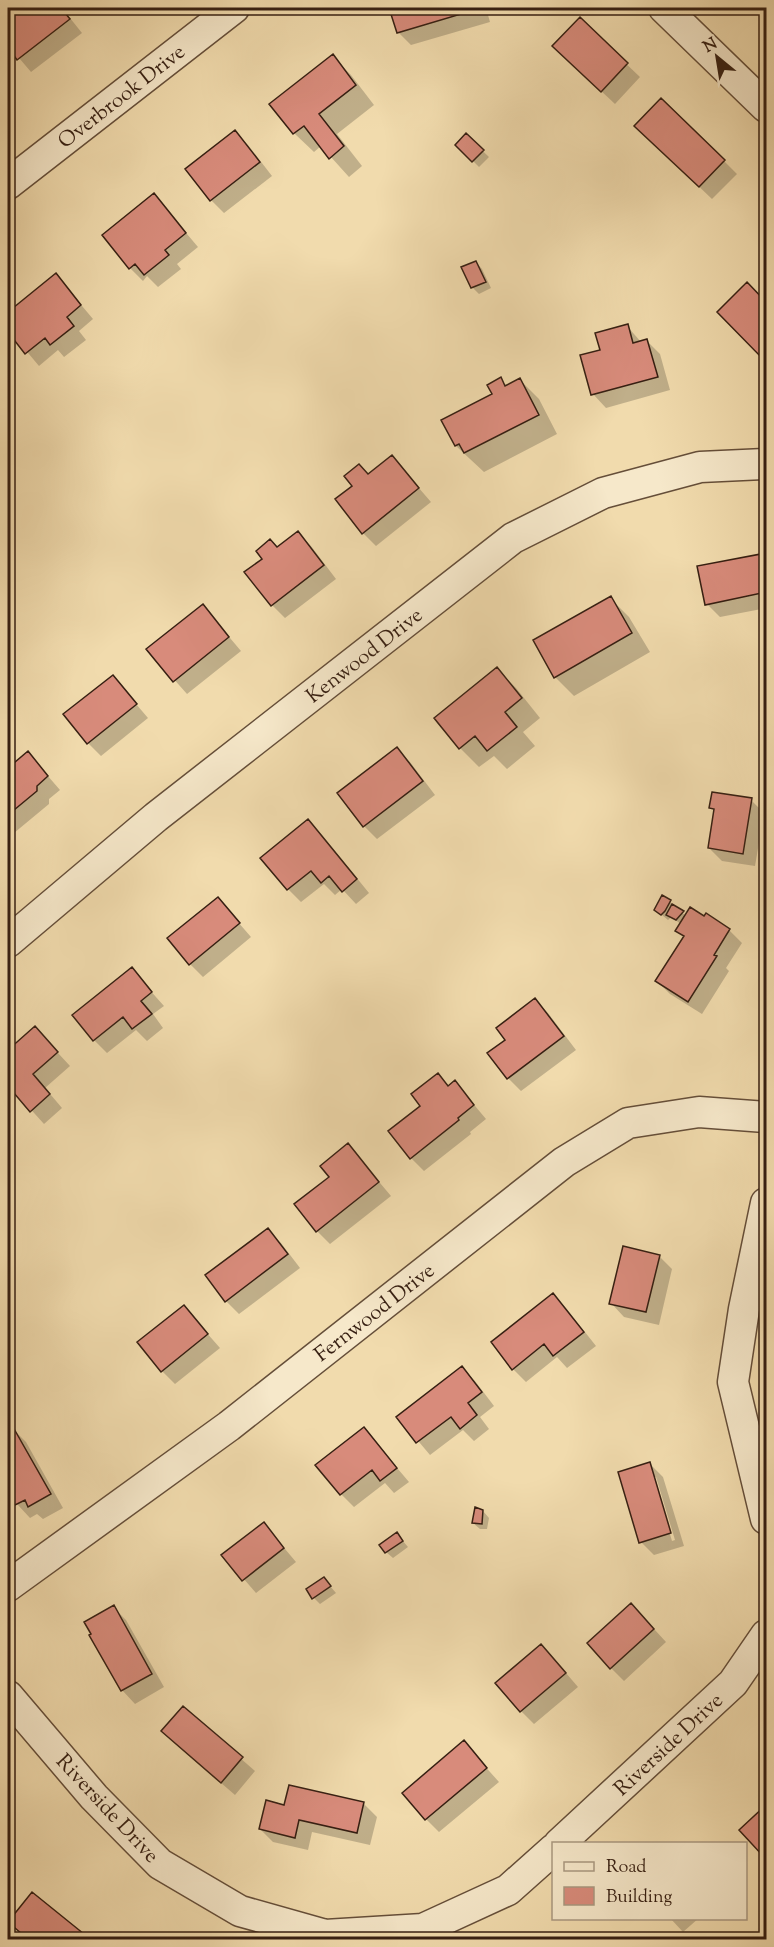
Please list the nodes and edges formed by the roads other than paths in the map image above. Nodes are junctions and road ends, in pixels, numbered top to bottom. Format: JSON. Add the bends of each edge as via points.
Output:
{"nodes":[{"id":1,"x":234,"y":8,"type":"edge"},
{"id":2,"x":664,"y":8,"type":"edge"},
{"id":3,"x":766,"y":107,"type":"edge"},
{"id":4,"x":8,"y":184,"type":"edge"},
{"id":5,"x":766,"y":464,"type":"edge"},
{"id":6,"x":8,"y":942,"type":"edge"},
{"id":7,"x":766,"y":1117,"type":"edge"},
{"id":8,"x":766,"y":1203,"type":"edge"},
{"id":9,"x":766,"y":1519,"type":"edge"},
{"id":10,"x":8,"y":1586,"type":"edge"},
{"id":11,"x":766,"y":1635,"type":"edge"},
{"id":12,"x":8,"y":1696,"type":"edge"},
{"id":13,"x":561,"y":1842,"type":"edge"},
{"id":14,"x":552,"y":1851,"type":"edge"}],
"edges":[{"from":1,"to":4,"type":"street","name":"Overbrook Drive"},
{"from":2,"to":3,"type":"street"},
{"from":5,"to":6,"type":"street","name":"Kenwood Drive","via":[[700,467],[603,493],[513,538],[156,817]]},
{"from":7,"to":10,"type":"street","name":"Fernwood Drive","via":[[699,1112],[628,1123],[564,1162],[229,1426]]},
{"from":8,"to":9,"type":"street","via":[[733,1382]]},
{"from":11,"to":13,"type":"street","name":"Riverside Drive","via":[[733,1683]]},
{"from":12,"to":14,"type":"street","name":"Riverside Drive","via":[[94,1797],[160,1864],[240,1911],[324,1935],[423,1929],[507,1890]]}]}
